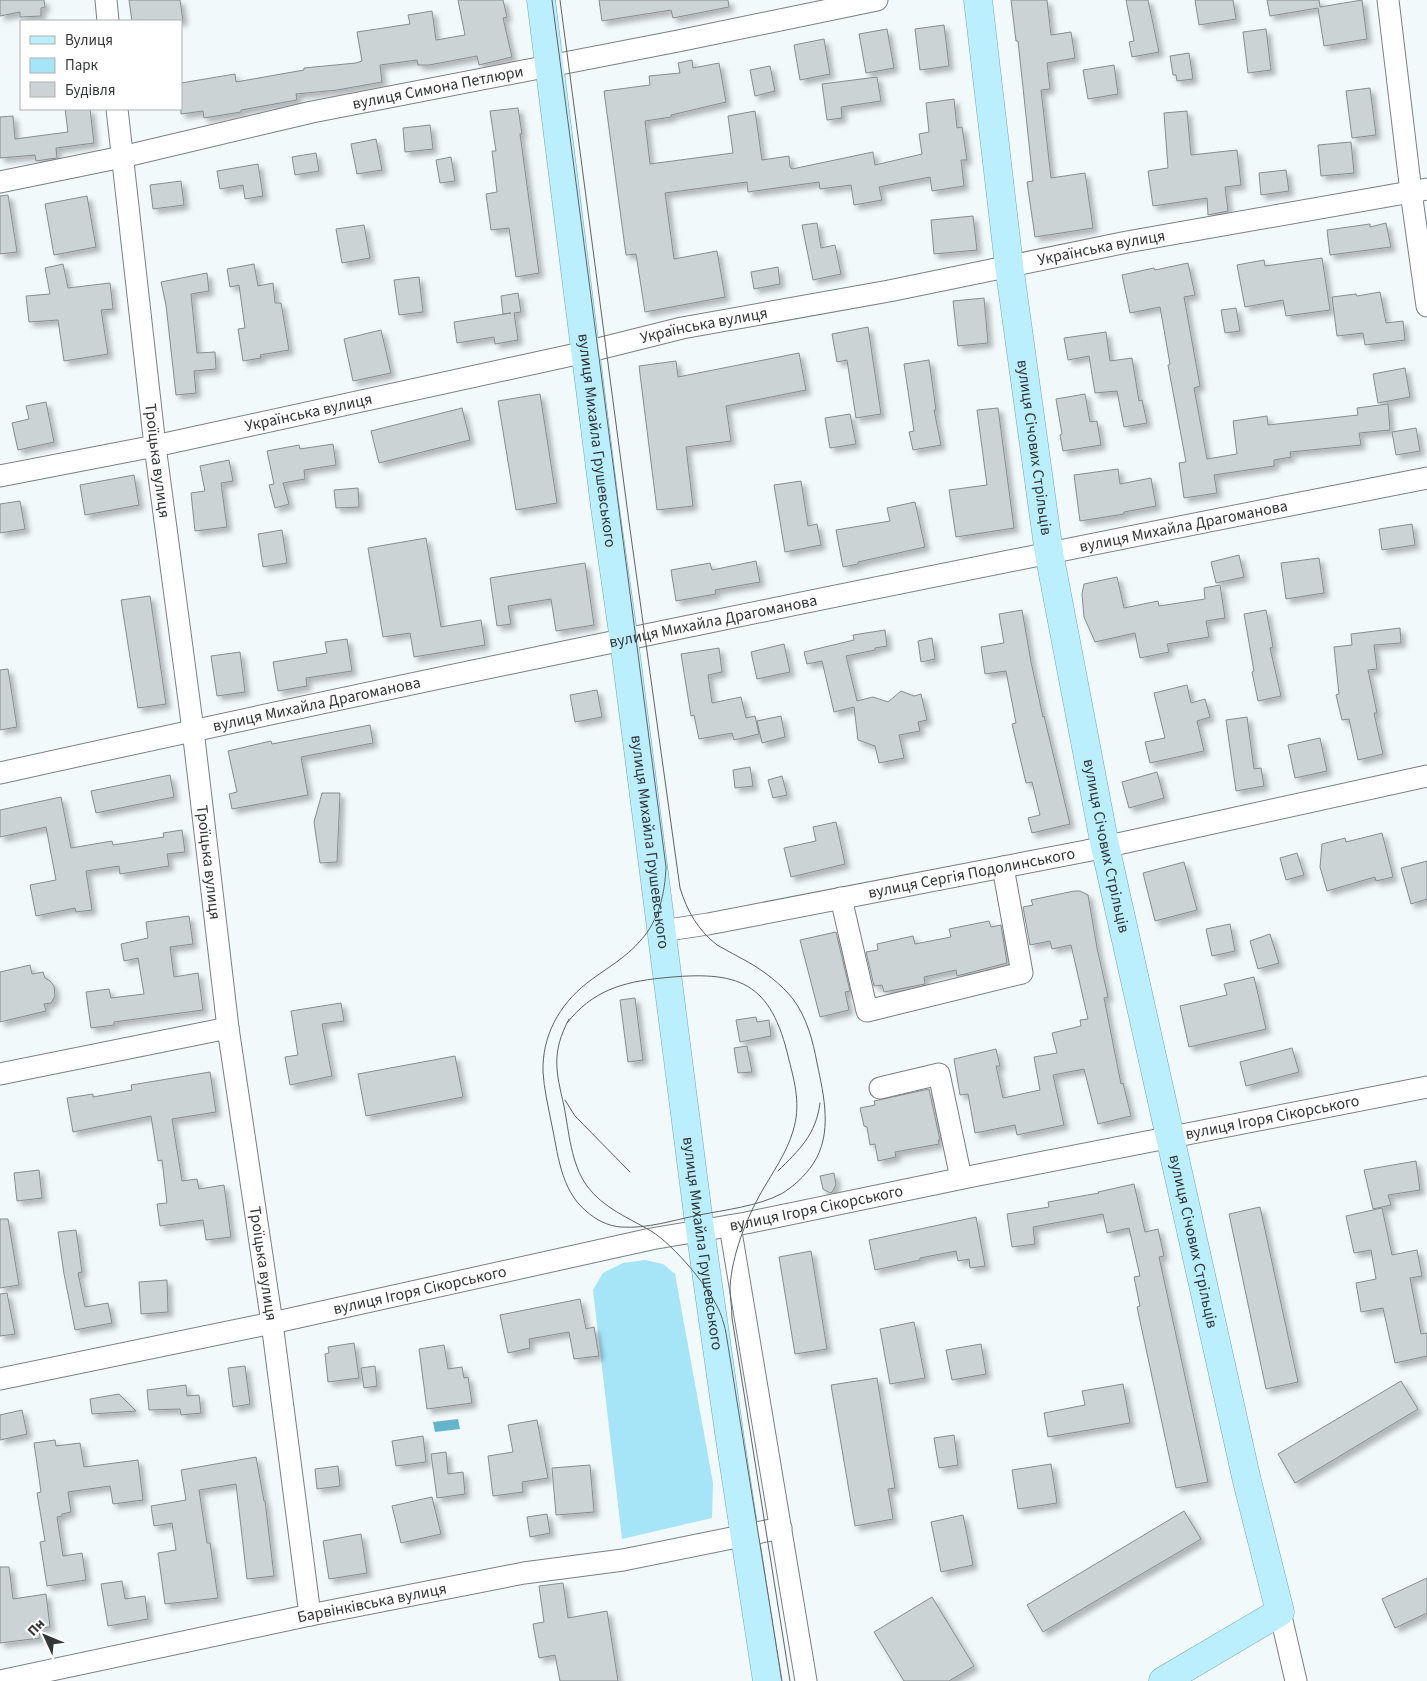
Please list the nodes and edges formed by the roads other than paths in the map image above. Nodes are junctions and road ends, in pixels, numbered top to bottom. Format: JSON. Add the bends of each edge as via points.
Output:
{"nodes":[{"id":1,"x":106,"y":0,"type":"edge"},
{"id":2,"x":541,"y":0,"type":"edge"},
{"id":3,"x":877,"y":0,"type":"edge"},
{"id":4,"x":978,"y":0,"type":"edge"},
{"id":5,"x":1388,"y":0,"type":"edge"},
{"id":6,"x":108,"y":20,"type":"edge"},
{"id":7,"x":550,"y":65,"type":"junction"},
{"id":8,"x":117,"y":110,"type":"edge"},
{"id":9,"x":122,"y":157,"type":"junction"},
{"id":10,"x":0,"y":182,"type":"edge"},
{"id":11,"x":1419,"y":191,"type":"edge"},
{"id":12,"x":1009,"y":265,"type":"junction"},
{"id":13,"x":1427,"y":306,"type":"edge"},
{"id":14,"x":586,"y":352,"type":"junction"},
{"id":15,"x":155,"y":446,"type":"junction"},
{"id":16,"x":0,"y":476,"type":"edge"},
{"id":17,"x":1427,"y":478,"type":"edge"},
{"id":18,"x":1049,"y":553,"type":"junction"},
{"id":19,"x":624,"y":640,"type":"junction"},
{"id":20,"x":193,"y":730,"type":"junction"},
{"id":21,"x":0,"y":773,"type":"edge"},
{"id":22,"x":1427,"y":776,"type":"edge"},
{"id":23,"x":1105,"y":846,"type":"junction"},
{"id":24,"x":1003,"y":867,"type":"junction"},
{"id":25,"x":841,"y":898,"type":"junction"},
{"id":26,"x":661,"y":930,"type":"junction"},
{"id":27,"x":228,"y":1028,"type":"junction"},
{"id":28,"x":0,"y":1074,"type":"edge"},
{"id":29,"x":1427,"y":1087,"type":"edge"},
{"id":30,"x":880,"y":1088,"type":"dead end"},
{"id":31,"x":1171,"y":1138,"type":"junction"},
{"id":32,"x":961,"y":1178,"type":"junction"},
{"id":33,"x":730,"y":1226,"type":"junction"},
{"id":34,"x":701,"y":1231,"type":"junction"},
{"id":35,"x":272,"y":1323,"type":"junction"},
{"id":36,"x":0,"y":1379,"type":"edge"},
{"id":37,"x":781,"y":1528,"type":"junction"},
{"id":38,"x":745,"y":1535,"type":"junction"},
{"id":39,"x":1280,"y":1612,"type":"junction"},
{"id":40,"x":310,"y":1615,"type":"junction"},
{"id":41,"x":0,"y":1681,"type":"edge"},
{"id":42,"x":767,"y":1681,"type":"edge"},
{"id":43,"x":806,"y":1681,"type":"edge"},
{"id":44,"x":1163,"y":1681,"type":"edge"},
{"id":45,"x":1296,"y":1681,"type":"edge"}],
"edges":[{"from":1,"to":6,"type":"street"},
{"from":2,"to":7,"type":"main road","name":"вулиця Михайла Грушевського"},
{"from":3,"to":7,"type":"street","name":"вулиця Симона Петлюри"},
{"from":4,"to":12,"type":"main road","name":"вулиця Січових Стрільців"},
{"from":5,"to":11,"type":"street"},
{"from":7,"to":9,"type":"street","name":"вулиця Симона Петлюри","via":[[312,112]]},
{"from":7,"to":14,"type":"main road","name":"вулиця Михайла Грушевського"},
{"from":8,"to":9,"type":"street","name":"Троїцька вулиця"},
{"from":9,"to":10,"type":"street","name":"вулиця Симона Петлюри"},
{"from":9,"to":15,"type":"street","name":"Троїцька вулиця"},
{"from":11,"to":12,"type":"street","name":"Українська вулиця"},
{"from":11,"to":13,"type":"street"},
{"from":12,"to":14,"type":"street","name":"Українська вулиця","via":[[889,291],[682,328]]},
{"from":12,"to":18,"type":"main road","name":"вулиця Січових Стрільців"},
{"from":14,"to":15,"type":"street","name":"Українська вулиця"},
{"from":14,"to":19,"type":"main road","name":"вулиця Михайла Грушевського"},
{"from":15,"to":16,"type":"street","name":"Українська вулиця"},
{"from":15,"to":20,"type":"street","name":"Троїцька вулиця"},
{"from":17,"to":18,"type":"street","name":"вулиця Михайла Драгоманова"},
{"from":18,"to":19,"type":"street","name":"вулиця Михайла Драгоманова"},
{"from":18,"to":23,"type":"main road","name":"вулиця Січових Стрільців"},
{"from":19,"to":20,"type":"street","name":"вулиця Михайла Драгоманова"},
{"from":19,"to":26,"type":"main road","name":"вулиця Михайла Грушевського"},
{"from":20,"to":21,"type":"street","name":"вулиця Михайла Драгоманова"},
{"from":20,"to":27,"type":"street","name":"Троїцька вулиця"},
{"from":22,"to":23,"type":"street","name":"вулиця Сергія Подолинського"},
{"from":23,"to":24,"type":"street","name":"вулиця Сергія Подолинського"},
{"from":23,"to":31,"type":"main road","name":"вулиця Січових Стрільців"},
{"from":24,"to":25,"type":"street","name":"вулиця Сергія Подолинського"},
{"from":24,"to":25,"type":"street","via":[[1022,973],[867,1012]]},
{"from":25,"to":26,"type":"street","name":"вулиця Сергія Подолинського"},
{"from":26,"to":34,"type":"main road","name":"вулиця Михайла Грушевського"},
{"from":27,"to":28,"type":"street"},
{"from":27,"to":35,"type":"street","name":"Троїцька вулиця"},
{"from":29,"to":31,"type":"street","name":"вулиця Ігоря Сікорського"},
{"from":30,"to":32,"type":"street","via":[[939,1074]]},
{"from":31,"to":32,"type":"street","name":"вулиця Ігоря Сікорського"},
{"from":31,"to":39,"type":"main road","name":"вулиця Січових Стрільців","via":[[1247,1481]]},
{"from":32,"to":33,"type":"street","name":"вулиця Ігоря Сікорського"},
{"from":33,"to":34,"type":"street","name":"вулиця Ігоря Сікорського"},
{"from":33,"to":37,"type":"street","name":"вулиця Михайла Грушевського"},
{"from":34,"to":35,"type":"street","name":"вулиця Ігоря Сікорського"},
{"from":34,"to":38,"type":"main road","name":"вулиця Михайла Грушевського"},
{"from":35,"to":36,"type":"street","name":"вулиця Ігоря Сікорського"},
{"from":35,"to":40,"type":"street","name":"Троїцька вулиця"},
{"from":37,"to":38,"type":"street","name":"Барвінківська вулиця"},
{"from":37,"to":43,"type":"street","name":"вулиця Михайла Грушевського"},
{"from":38,"to":40,"type":"street","name":"Барвінківська вулиця","via":[[623,1560],[524,1573]]},
{"from":38,"to":42,"type":"main road","name":"вулиця Михайла Грушевського"},
{"from":39,"to":44,"type":"main road"},
{"from":39,"to":45,"type":"street","name":"вулиця Січових Стрільців"},
{"from":40,"to":41,"type":"street","name":"Барвінківська вулиця"}]}
